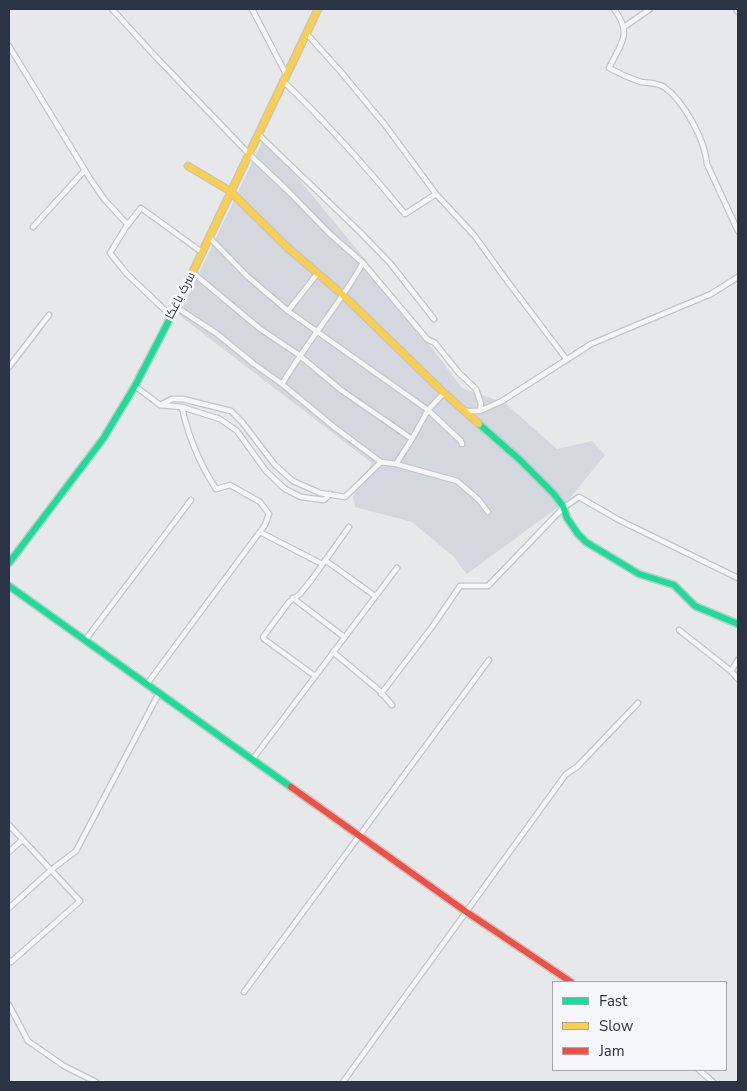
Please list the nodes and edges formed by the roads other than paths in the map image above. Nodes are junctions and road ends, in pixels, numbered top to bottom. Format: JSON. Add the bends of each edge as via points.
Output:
{"nodes":[{"id":1,"x":112,"y":9,"type":"edge"},
{"id":2,"x":252,"y":9,"type":"edge"},
{"id":3,"x":318,"y":9,"type":"edge"},
{"id":4,"x":614,"y":9,"type":"edge"},
{"id":5,"x":650,"y":9,"type":"edge"},
{"id":6,"x":736,"y":9,"type":"edge"},
{"id":7,"x":738,"y":12,"type":"edge"},
{"id":8,"x":624,"y":27,"type":"junction"},
{"id":9,"x":306,"y":33,"type":"junction"},
{"id":10,"x":9,"y":46,"type":"edge"},
{"id":11,"x":285,"y":78,"type":"junction"},
{"id":12,"x":259,"y":135,"type":"junction"},
{"id":13,"x":249,"y":154,"type":"junction"},
{"id":14,"x":188,"y":166,"type":"dead end"},
{"id":15,"x":85,"y":170,"type":"junction"},
{"id":16,"x":230,"y":191,"type":"junction"},
{"id":17,"x":436,"y":194,"type":"junction"},
{"id":18,"x":128,"y":225,"type":"junction"},
{"id":19,"x":33,"y":227,"type":"dead end"},
{"id":20,"x":738,"y":231,"type":"edge"},
{"id":21,"x":209,"y":237,"type":"junction"},
{"id":22,"x":203,"y":253,"type":"junction"},
{"id":23,"x":362,"y":262,"type":"junction"},
{"id":24,"x":193,"y":273,"type":"junction"},
{"id":25,"x":317,"y":274,"type":"junction"},
{"id":26,"x":738,"y":277,"type":"edge"},
{"id":27,"x":343,"y":295,"type":"junction"},
{"id":28,"x":176,"y":307,"type":"junction"},
{"id":29,"x":288,"y":311,"type":"junction"},
{"id":30,"x":48,"y":315,"type":"dead end"},
{"id":31,"x":172,"y":316,"type":"junction"},
{"id":32,"x":434,"y":319,"type":"dead end"},
{"id":33,"x":318,"y":332,"type":"junction"},
{"id":34,"x":299,"y":355,"type":"junction"},
{"id":35,"x":567,"y":360,"type":"junction"},
{"id":36,"x":9,"y":368,"type":"edge"},
{"id":37,"x":282,"y":384,"type":"junction"},
{"id":38,"x":135,"y":386,"type":"junction"},
{"id":39,"x":444,"y":393,"type":"junction"},
{"id":40,"x":160,"y":405,"type":"junction"},
{"id":41,"x":182,"y":407,"type":"junction"},
{"id":42,"x":428,"y":410,"type":"junction"},
{"id":43,"x":465,"y":411,"type":"junction"},
{"id":44,"x":480,"y":411,"type":"junction"},
{"id":45,"x":412,"y":440,"type":"junction"},
{"id":46,"x":462,"y":444,"type":"dead end"},
{"id":47,"x":381,"y":462,"type":"junction"},
{"id":48,"x":396,"y":464,"type":"junction"},
{"id":49,"x":330,"y":494,"type":"junction"},
{"id":50,"x":191,"y":500,"type":"dead end"},
{"id":51,"x":563,"y":508,"type":"junction"},
{"id":52,"x":488,"y":512,"type":"dead end"},
{"id":53,"x":349,"y":527,"type":"dead end"},
{"id":54,"x":260,"y":532,"type":"junction"},
{"id":55,"x":324,"y":562,"type":"junction"},
{"id":56,"x":9,"y":563,"type":"edge"},
{"id":57,"x":397,"y":568,"type":"dead end"},
{"id":58,"x":738,"y":578,"type":"edge"},
{"id":59,"x":9,"y":586,"type":"edge"},
{"id":60,"x":375,"y":596,"type":"junction"},
{"id":61,"x":293,"y":598,"type":"junction"},
{"id":62,"x":738,"y":624,"type":"edge"},
{"id":63,"x":679,"y":630,"type":"dead end"},
{"id":64,"x":344,"y":637,"type":"junction"},
{"id":65,"x":86,"y":639,"type":"junction"},
{"id":66,"x":333,"y":652,"type":"junction"},
{"id":67,"x":489,"y":660,"type":"dead end"},
{"id":68,"x":738,"y":660,"type":"edge"},
{"id":69,"x":731,"y":671,"type":"junction"},
{"id":70,"x":315,"y":676,"type":"junction"},
{"id":71,"x":738,"y":679,"type":"edge"},
{"id":72,"x":147,"y":684,"type":"junction"},
{"id":73,"x":159,"y":693,"type":"junction"},
{"id":74,"x":381,"y":694,"type":"junction"},
{"id":75,"x":638,"y":704,"type":"dead end"},
{"id":76,"x":392,"y":706,"type":"dead end"},
{"id":77,"x":252,"y":760,"type":"junction"},
{"id":78,"x":9,"y":825,"type":"edge"},
{"id":79,"x":359,"y":836,"type":"junction"},
{"id":80,"x":22,"y":840,"type":"junction"},
{"id":81,"x":9,"y":852,"type":"edge"},
{"id":82,"x":51,"y":870,"type":"junction"},
{"id":83,"x":9,"y":908,"type":"edge"},
{"id":84,"x":465,"y":911,"type":"junction"},
{"id":85,"x":9,"y":960,"type":"edge"},
{"id":86,"x":570,"y":981,"type":"edge"},
{"id":87,"x":244,"y":992,"type":"dead end"},
{"id":88,"x":9,"y":1005,"type":"edge"},
{"id":89,"x":701,"y":1071,"type":"edge"},
{"id":90,"x":96,"y":1082,"type":"edge"},
{"id":91,"x":343,"y":1082,"type":"edge"},
{"id":92,"x":713,"y":1082,"type":"edge"}],
"edges":[{"from":1,"to":13,"type":"street"},
{"from":2,"to":11,"type":"street"},
{"from":3,"to":9,"type":"street","name":"سرک باغکا"},
{"from":4,"to":8,"type":"street","via":[[623,20]]},
{"from":5,"to":8,"type":"street"},
{"from":6,"to":7,"type":"street"},
{"from":8,"to":20,"type":"street","via":[[624,39],[609,68],[623,76],[663,86],[681,105],[700,136],[708,164]]},
{"from":9,"to":11,"type":"street","name":"سرک باغکا"},
{"from":9,"to":17,"type":"street","via":[[385,125]]},
{"from":10,"to":15,"type":"street"},
{"from":11,"to":12,"type":"street","name":"سرک باغکا"},
{"from":11,"to":17,"type":"street","via":[[405,214]]},
{"from":12,"to":13,"type":"street","name":"سرک باغکا"},
{"from":12,"to":32,"type":"street","via":[[360,232]]},
{"from":13,"to":16,"type":"street","name":"سرک باغکا"},
{"from":13,"to":23,"type":"street"},
{"from":14,"to":16,"type":"street"},
{"from":15,"to":18,"type":"street","via":[[104,199]]},
{"from":15,"to":19,"type":"street"},
{"from":16,"to":21,"type":"street","name":"سرک باغکا"},
{"from":16,"to":25,"type":"street"},
{"from":17,"to":35,"type":"street","via":[[474,235]]},
{"from":18,"to":22,"type":"street","via":[[141,208]]},
{"from":18,"to":31,"type":"street","via":[[110,253],[127,274]]},
{"from":21,"to":22,"type":"street","name":"سرک باغکا"},
{"from":21,"to":29,"type":"street"},
{"from":22,"to":24,"type":"street","name":"سرک باغکا"},
{"from":23,"to":27,"type":"street"},
{"from":23,"to":44,"type":"street","via":[[427,339],[435,342],[476,389]]},
{"from":24,"to":28,"type":"street","name":"سرک باغکا"},
{"from":24,"to":34,"type":"street","via":[[259,328]]},
{"from":25,"to":27,"type":"street"},
{"from":25,"to":29,"type":"street"},
{"from":26,"to":35,"type":"street","via":[[711,294],[591,344]]},
{"from":27,"to":33,"type":"street"},
{"from":27,"to":39,"type":"street"},
{"from":28,"to":31,"type":"street","name":"سرک باغکا"},
{"from":28,"to":37,"type":"street"},
{"from":29,"to":33,"type":"street"},
{"from":30,"to":36,"type":"street"},
{"from":31,"to":38,"type":"street","name":"سرک باغکا"},
{"from":33,"to":34,"type":"street"},
{"from":33,"to":42,"type":"street"},
{"from":34,"to":37,"type":"street"},
{"from":34,"to":45,"type":"street","via":[[341,390]]},
{"from":35,"to":44,"type":"street"},
{"from":37,"to":47,"type":"street"},
{"from":38,"to":40,"type":"street"},
{"from":38,"to":56,"type":"street","name":"سرک باغکا","via":[[103,439]]},
{"from":39,"to":42,"type":"street"},
{"from":39,"to":43,"type":"street"},
{"from":40,"to":41,"type":"street"},
{"from":40,"to":49,"type":"street","via":[[172,399],[183,399],[231,411],[293,482]]},
{"from":41,"to":49,"type":"street","via":[[220,419],[237,431],[266,471],[285,489],[301,497],[324,500]]},
{"from":41,"to":54,"type":"street","via":[[200,464],[216,489],[230,485],[260,502],[269,514]]},
{"from":42,"to":45,"type":"street"},
{"from":42,"to":46,"type":"street"},
{"from":43,"to":44,"type":"street"},
{"from":43,"to":51,"type":"street","via":[[520,460],[553,493]]},
{"from":45,"to":48,"type":"street"},
{"from":47,"to":48,"type":"street"},
{"from":47,"to":49,"type":"street","via":[[345,497]]},
{"from":48,"to":52,"type":"street","via":[[457,481]]},
{"from":50,"to":65,"type":"street"},
{"from":51,"to":58,"type":"street","via":[[579,497]]},
{"from":51,"to":62,"type":"street","via":[[586,542],[639,574],[674,585],[694,606]]},
{"from":51,"to":74,"type":"street","via":[[488,586],[460,586]]},
{"from":53,"to":55,"type":"street"},
{"from":54,"to":55,"type":"street"},
{"from":54,"to":72,"type":"street"},
{"from":55,"to":60,"type":"street"},
{"from":55,"to":61,"type":"street","via":[[300,594]]},
{"from":57,"to":60,"type":"street"},
{"from":59,"to":65,"type":"street"},
{"from":60,"to":64,"type":"street"},
{"from":61,"to":64,"type":"street"},
{"from":61,"to":70,"type":"street","via":[[264,639]]},
{"from":63,"to":69,"type":"street"},
{"from":64,"to":66,"type":"street"},
{"from":65,"to":72,"type":"street"},
{"from":66,"to":70,"type":"street"},
{"from":66,"to":74,"type":"street"},
{"from":67,"to":79,"type":"street"},
{"from":68,"to":69,"type":"street"},
{"from":69,"to":71,"type":"street"},
{"from":70,"to":77,"type":"street"},
{"from":72,"to":73,"type":"street"},
{"from":73,"to":77,"type":"street"},
{"from":73,"to":82,"type":"street","via":[[76,850]]},
{"from":74,"to":76,"type":"street"},
{"from":75,"to":84,"type":"street","via":[[577,767],[566,774]]},
{"from":77,"to":79,"type":"street"},
{"from":78,"to":80,"type":"street"},
{"from":79,"to":84,"type":"street"},
{"from":79,"to":87,"type":"street"},
{"from":80,"to":81,"type":"street"},
{"from":80,"to":82,"type":"street"},
{"from":82,"to":83,"type":"street"},
{"from":82,"to":85,"type":"street","via":[[80,901],[11,962]]},
{"from":84,"to":86,"type":"street"},
{"from":84,"to":91,"type":"street"},
{"from":88,"to":90,"type":"street","via":[[28,1041],[64,1066]]},
{"from":89,"to":92,"type":"street"}]}
